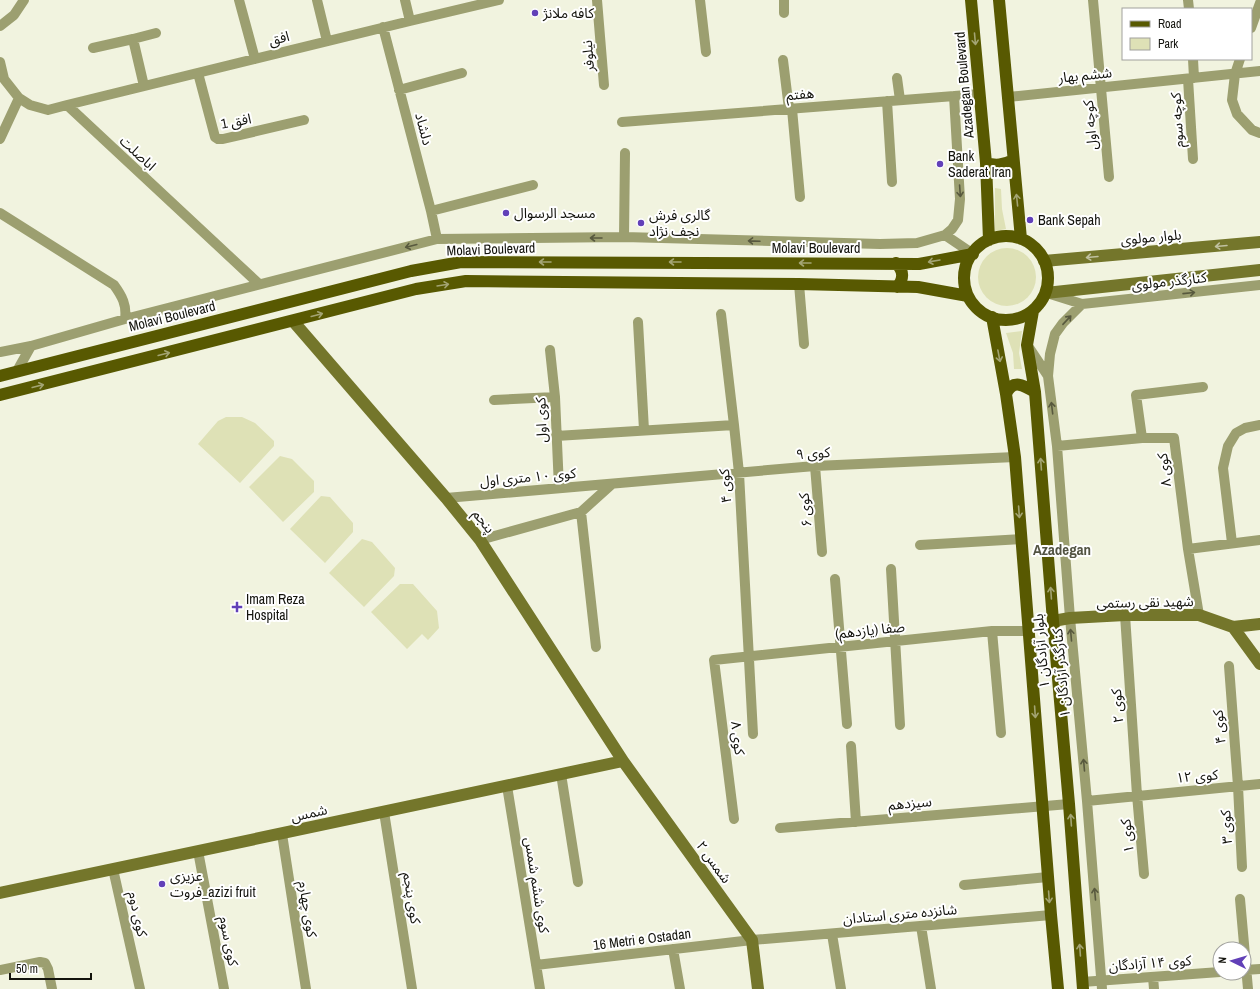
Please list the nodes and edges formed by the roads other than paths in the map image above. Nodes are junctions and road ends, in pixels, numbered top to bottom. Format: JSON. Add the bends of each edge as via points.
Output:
{"nodes":[{"id":1,"x":24,"y":0,"type":"edge"},
{"id":2,"x":239,"y":0,"type":"edge"},
{"id":3,"x":317,"y":0,"type":"edge"},
{"id":4,"x":405,"y":0,"type":"edge"},
{"id":5,"x":499,"y":0,"type":"edge"},
{"id":6,"x":597,"y":0,"type":"edge"},
{"id":7,"x":700,"y":0,"type":"edge"},
{"id":8,"x":784,"y":0,"type":"edge"},
{"id":9,"x":971,"y":0,"type":"edge"},
{"id":10,"x":999,"y":0,"type":"edge"},
{"id":11,"x":1093,"y":0,"type":"edge"},
{"id":12,"x":1260,"y":3,"type":"edge"},
{"id":13,"x":784,"y":13,"type":"dead end"},
{"id":14,"x":410,"y":21,"type":"junction"},
{"id":15,"x":1252,"y":25,"type":"edge"},
{"id":16,"x":0,"y":26,"type":"edge"},
{"id":17,"x":383,"y":27,"type":"junction"},
{"id":18,"x":156,"y":33,"type":"dead end"},
{"id":19,"x":133,"y":39,"type":"junction"},
{"id":20,"x":327,"y":41,"type":"junction"},
{"id":21,"x":93,"y":48,"type":"dead end"},
{"id":22,"x":706,"y":52,"type":"dead end"},
{"id":23,"x":255,"y":59,"type":"junction"},
{"id":24,"x":783,"y":60,"type":"dead end"},
{"id":25,"x":1193,"y":60,"type":"edge"},
{"id":26,"x":1240,"y":60,"type":"edge"},
{"id":27,"x":0,"y":62,"type":"edge"},
{"id":28,"x":1260,"y":71,"type":"edge"},
{"id":29,"x":198,"y":73,"type":"junction"},
{"id":30,"x":462,"y":73,"type":"dead end"},
{"id":31,"x":1235,"y":74,"type":"junction"},
{"id":32,"x":897,"y":78,"type":"dead end"},
{"id":33,"x":1191,"y":78,"type":"junction"},
{"id":34,"x":604,"y":85,"type":"dead end"},
{"id":35,"x":144,"y":86,"type":"junction"},
{"id":36,"x":1101,"y":87,"type":"junction"},
{"id":37,"x":399,"y":90,"type":"junction"},
{"id":38,"x":980,"y":94,"type":"junction"},
{"id":39,"x":954,"y":96,"type":"junction"},
{"id":40,"x":1008,"y":97,"type":"junction"},
{"id":41,"x":19,"y":98,"type":"junction"},
{"id":42,"x":900,"y":100,"type":"junction"},
{"id":43,"x":887,"y":101,"type":"junction"},
{"id":44,"x":67,"y":105,"type":"junction"},
{"id":45,"x":791,"y":109,"type":"junction"},
{"id":46,"x":304,"y":120,"type":"dead end"},
{"id":47,"x":622,"y":122,"type":"dead end"},
{"id":48,"x":1260,"y":133,"type":"edge"},
{"id":49,"x":0,"y":140,"type":"edge"},
{"id":50,"x":625,"y":153,"type":"dead end"},
{"id":51,"x":1193,"y":159,"type":"dead end"},
{"id":52,"x":1013,"y":160,"type":"junction"},
{"id":53,"x":986,"y":163,"type":"junction"},
{"id":54,"x":1109,"y":177,"type":"dead end"},
{"id":55,"x":892,"y":182,"type":"dead end"},
{"id":56,"x":533,"y":184,"type":"dead end"},
{"id":57,"x":800,"y":197,"type":"dead end"},
{"id":58,"x":431,"y":211,"type":"junction"},
{"id":59,"x":0,"y":213,"type":"edge"},
{"id":60,"x":945,"y":235,"type":"junction"},
{"id":61,"x":624,"y":237,"type":"junction"},
{"id":62,"x":437,"y":239,"type":"junction"},
{"id":63,"x":1021,"y":239,"type":"junction"},
{"id":64,"x":989,"y":240,"type":"junction"},
{"id":65,"x":1260,"y":242,"type":"edge"},
{"id":66,"x":973,"y":254,"type":"junction"},
{"id":67,"x":1044,"y":261,"type":"junction"},
{"id":68,"x":896,"y":263,"type":"junction"},
{"id":69,"x":1260,"y":270,"type":"edge"},
{"id":70,"x":411,"y":271,"type":"junction"},
{"id":71,"x":259,"y":284,"type":"junction"},
{"id":72,"x":799,"y":284,"type":"junction"},
{"id":73,"x":1260,"y":285,"type":"edge"},
{"id":74,"x":897,"y":287,"type":"junction"},
{"id":75,"x":416,"y":289,"type":"junction"},
{"id":76,"x":1046,"y":293,"type":"junction"},
{"id":77,"x":968,"y":296,"type":"junction"},
{"id":78,"x":1082,"y":304,"type":"junction"},
{"id":79,"x":1033,"y":311,"type":"junction"},
{"id":80,"x":721,"y":314,"type":"dead end"},
{"id":81,"x":992,"y":318,"type":"junction"},
{"id":82,"x":125,"y":319,"type":"junction"},
{"id":83,"x":293,"y":321,"type":"junction"},
{"id":84,"x":638,"y":322,"type":"dead end"},
{"id":85,"x":804,"y":344,"type":"dead end"},
{"id":86,"x":1027,"y":345,"type":"junction"},
{"id":87,"x":31,"y":346,"type":"junction"},
{"id":88,"x":550,"y":350,"type":"dead end"},
{"id":89,"x":0,"y":352,"type":"edge"},
{"id":90,"x":17,"y":371,"type":"junction"},
{"id":91,"x":0,"y":376,"type":"edge"},
{"id":92,"x":1048,"y":376,"type":"junction"},
{"id":93,"x":1203,"y":387,"type":"dead end"},
{"id":94,"x":1035,"y":392,"type":"junction"},
{"id":95,"x":1006,"y":394,"type":"junction"},
{"id":96,"x":0,"y":395,"type":"edge"},
{"id":97,"x":555,"y":397,"type":"junction"},
{"id":98,"x":494,"y":400,"type":"dead end"},
{"id":99,"x":734,"y":425,"type":"junction"},
{"id":100,"x":1260,"y":425,"type":"edge"},
{"id":101,"x":644,"y":430,"type":"junction"},
{"id":102,"x":556,"y":436,"type":"junction"},
{"id":103,"x":1142,"y":438,"type":"junction"},
{"id":104,"x":1057,"y":446,"type":"junction"},
{"id":105,"x":1015,"y":457,"type":"junction"},
{"id":106,"x":815,"y":466,"type":"junction"},
{"id":107,"x":739,"y":473,"type":"junction"},
{"id":108,"x":612,"y":484,"type":"junction"},
{"id":109,"x":559,"y":488,"type":"junction"},
{"id":110,"x":446,"y":498,"type":"junction"},
{"id":111,"x":581,"y":512,"type":"junction"},
{"id":112,"x":1021,"y":539,"type":"junction"},
{"id":113,"x":480,"y":540,"type":"junction"},
{"id":114,"x":1260,"y":540,"type":"edge"},
{"id":115,"x":1232,"y":543,"type":"junction"},
{"id":116,"x":920,"y":545,"type":"dead end"},
{"id":117,"x":1188,"y":549,"type":"junction"},
{"id":118,"x":822,"y":552,"type":"dead end"},
{"id":119,"x":890,"y":569,"type":"dead end"},
{"id":120,"x":835,"y":579,"type":"dead end"},
{"id":121,"x":1125,"y":615,"type":"junction"},
{"id":122,"x":1199,"y":615,"type":"junction"},
{"id":123,"x":1070,"y":618,"type":"junction"},
{"id":124,"x":1053,"y":621,"type":"junction"},
{"id":125,"x":1260,"y":624,"type":"edge"},
{"id":126,"x":1233,"y":627,"type":"junction"},
{"id":127,"x":992,"y":631,"type":"junction"},
{"id":128,"x":1029,"y":631,"type":"junction"},
{"id":129,"x":895,"y":641,"type":"junction"},
{"id":130,"x":841,"y":647,"type":"junction"},
{"id":131,"x":596,"y":648,"type":"dead end"},
{"id":132,"x":750,"y":656,"type":"junction"},
{"id":133,"x":714,"y":660,"type":"joint"},
{"id":134,"x":1260,"y":664,"type":"edge"},
{"id":135,"x":1228,"y":666,"type":"dead end"},
{"id":136,"x":847,"y":724,"type":"dead end"},
{"id":137,"x":900,"y":725,"type":"dead end"},
{"id":138,"x":1001,"y":733,"type":"dead end"},
{"id":139,"x":753,"y":734,"type":"dead end"},
{"id":140,"x":851,"y":746,"type":"dead end"},
{"id":141,"x":623,"y":761,"type":"junction"},
{"id":142,"x":561,"y":774,"type":"junction"},
{"id":143,"x":1260,"y":784,"type":"edge"},
{"id":144,"x":507,"y":786,"type":"junction"},
{"id":145,"x":1238,"y":786,"type":"junction"},
{"id":146,"x":1137,"y":795,"type":"junction"},
{"id":147,"x":1087,"y":801,"type":"junction"},
{"id":148,"x":1069,"y":804,"type":"junction"},
{"id":149,"x":1042,"y":807,"type":"junction"},
{"id":150,"x":384,"y":812,"type":"junction"},
{"id":151,"x":734,"y":819,"type":"dead end"},
{"id":152,"x":856,"y":822,"type":"junction"},
{"id":153,"x":780,"y":828,"type":"dead end"},
{"id":154,"x":282,"y":834,"type":"junction"},
{"id":155,"x":198,"y":851,"type":"junction"},
{"id":156,"x":1242,"y":867,"type":"dead end"},
{"id":157,"x":113,"y":869,"type":"junction"},
{"id":158,"x":1144,"y":874,"type":"dead end"},
{"id":159,"x":1048,"y":877,"type":"junction"},
{"id":160,"x":578,"y":882,"type":"dead end"},
{"id":161,"x":964,"y":884,"type":"dead end"},
{"id":162,"x":0,"y":893,"type":"edge"},
{"id":163,"x":1240,"y":899,"type":"dead end"},
{"id":164,"x":1051,"y":915,"type":"junction"},
{"id":165,"x":921,"y":926,"type":"junction"},
{"id":166,"x":832,"y":934,"type":"junction"},
{"id":167,"x":752,"y":940,"type":"junction"},
{"id":168,"x":1243,"y":941,"type":"edge"},
{"id":169,"x":673,"y":949,"type":"junction"},
{"id":170,"x":536,"y":965,"type":"junction"},
{"id":171,"x":0,"y":970,"type":"edge"},
{"id":172,"x":1212,"y":973,"type":"edge"},
{"id":173,"x":1153,"y":977,"type":"junction"},
{"id":174,"x":1102,"y":985,"type":"edge"},
{"id":175,"x":1083,"y":986,"type":"edge"},
{"id":176,"x":52,"y":989,"type":"edge"},
{"id":177,"x":140,"y":989,"type":"edge"},
{"id":178,"x":224,"y":989,"type":"edge"},
{"id":179,"x":306,"y":989,"type":"edge"},
{"id":180,"x":412,"y":989,"type":"edge"},
{"id":181,"x":540,"y":989,"type":"edge"},
{"id":182,"x":680,"y":989,"type":"edge"},
{"id":183,"x":758,"y":989,"type":"edge"},
{"id":184,"x":841,"y":989,"type":"edge"},
{"id":185,"x":931,"y":989,"type":"edge"},
{"id":186,"x":1058,"y":989,"type":"edge"},
{"id":187,"x":1154,"y":989,"type":"edge"}],
"edges":[{"from":1,"to":16,"type":"street","via":[[14,15]]},
{"from":2,"to":23,"type":"street"},
{"from":3,"to":20,"type":"street"},
{"from":4,"to":14,"type":"street"},
{"from":5,"to":14,"type":"street","name":"افق"},
{"from":6,"to":34,"type":"street","name":"نیلوفر"},
{"from":7,"to":22,"type":"street"},
{"from":8,"to":13,"type":"street"},
{"from":9,"to":38,"type":"main road","name":"Azadegan Boulevard","one_way":true},
{"from":10,"to":40,"type":"main road"},
{"from":11,"to":36,"type":"street","name":"کوچه اول"},
{"from":12,"to":15,"type":"street"},
{"from":14,"to":17,"type":"street","name":"افق"},
{"from":17,"to":20,"type":"street","name":"افق"},
{"from":17,"to":37,"type":"street","name":"دلشاد"},
{"from":18,"to":19,"type":"street"},
{"from":19,"to":21,"type":"street"},
{"from":19,"to":35,"type":"street"},
{"from":20,"to":23,"type":"street","name":"افق"},
{"from":23,"to":29,"type":"street","name":"افق"},
{"from":24,"to":45,"type":"street"},
{"from":25,"to":33,"type":"street","name":"کوچه سوم"},
{"from":26,"to":31,"type":"street"},
{"from":27,"to":41,"type":"street","via":[[4,79]]},
{"from":28,"to":31,"type":"street","name":"ششم بهار"},
{"from":29,"to":35,"type":"street","name":"افق"},
{"from":29,"to":46,"type":"street","name":"افق 1","via":[[215,137],[218,139]]},
{"from":30,"to":37,"type":"street"},
{"from":31,"to":33,"type":"street","name":"ششم بهار"},
{"from":31,"to":48,"type":"street","via":[[1232,100],[1237,114],[1252,130]]},
{"from":32,"to":42,"type":"street"},
{"from":33,"to":36,"type":"street","name":"ششم بهار"},
{"from":33,"to":51,"type":"street","name":"کوچه سوم"},
{"from":35,"to":44,"type":"street","name":"افق"},
{"from":36,"to":40,"type":"street","name":"ششم بهار"},
{"from":36,"to":54,"type":"street","name":"کوچه اول"},
{"from":37,"to":58,"type":"street","name":"دلشاد"},
{"from":38,"to":39,"type":"street","name":"هفتم"},
{"from":38,"to":53,"type":"main road","name":"Azadegan Boulevard"},
{"from":39,"to":42,"type":"street","name":"هفتم"},
{"from":39,"to":60,"type":"street","one_way":true,"via":[[960,199],[958,220]]},
{"from":40,"to":52,"type":"main road"},
{"from":41,"to":44,"type":"street","via":[[30,105],[48,110]]},
{"from":41,"to":49,"type":"street"},
{"from":42,"to":43,"type":"street","name":"هفتم"},
{"from":43,"to":45,"type":"street","name":"هفتم"},
{"from":43,"to":55,"type":"street"},
{"from":44,"to":71,"type":"street","name":"اباصلت"},
{"from":45,"to":47,"type":"street","name":"هفتم"},
{"from":45,"to":57,"type":"street"},
{"from":50,"to":61,"type":"street"},
{"from":52,"to":53,"type":"main road","via":[[1004,165]]},
{"from":63,"to":52,"type":"main road","one_way":true},
{"from":53,"to":64,"type":"main road","name":"Azadegan Boulevard"},
{"from":56,"to":58,"type":"street"},
{"from":58,"to":62,"type":"street","name":"دلشاد"},
{"from":59,"to":82,"type":"street","via":[[114,285],[125,303]]},
{"from":60,"to":61,"type":"street","one_way":true,"via":[[917,243],[880,244]]},
{"from":60,"to":66,"type":"street"},
{"from":61,"to":62,"type":"street","one_way":true},
{"from":62,"to":71,"type":"street","one_way":true},
{"from":63,"to":64,"type":"main road","via":[[1010,236]]},
{"from":63,"to":67,"type":"main road","via":[[1031,244]]},
{"from":64,"to":66,"type":"main road"},
{"from":65,"to":67,"type":"street","name":"بلوار مولوی","one_way":true},
{"from":66,"to":68,"type":"main road","name":"Molavi Boulevard","one_way":true,"via":[[919,264]]},
{"from":66,"to":77,"type":"main road","via":[[968,261],[965,274]]},
{"from":67,"to":76,"type":"main road","via":[[1048,271]]},
{"from":68,"to":70,"type":"main road","name":"Molavi Boulevard","one_way":true,"via":[[461,262]]},
{"from":68,"to":74,"type":"main road","via":[[902,270],[901,282]]},
{"from":69,"to":76,"type":"street"},
{"from":70,"to":75,"type":"main road"},
{"from":70,"to":90,"type":"main road","name":"Molavi Boulevard"},
{"from":71,"to":82,"type":"street"},
{"from":72,"to":74,"type":"main road"},
{"from":75,"to":72,"type":"main road","one_way":true,"via":[[466,281]]},
{"from":72,"to":85,"type":"street"},
{"from":78,"to":73,"type":"street","name":"کنارگذر مولوی","one_way":true},
{"from":74,"to":77,"type":"main road","via":[[918,287]]},
{"from":83,"to":75,"type":"main road","one_way":true},
{"from":76,"to":78,"type":"street","name":"کنارگذر مولوی"},
{"from":76,"to":79,"type":"main road"},
{"from":77,"to":81,"type":"main road","via":[[974,305]]},
{"from":92,"to":78,"type":"street","name":"کنارگذر آزادگان ۱","one_way":true,"via":[[1055,334]]},
{"from":79,"to":81,"type":"main road","via":[[1013,320]]},
{"from":79,"to":86,"type":"main road","name":"بلوار آزادگان ۱"},
{"from":80,"to":99,"type":"street","name":"کوی ۴"},
{"from":81,"to":95,"type":"main road","name":"بلوار آزادگان ۱","one_way":true},
{"from":82,"to":87,"type":"street"},
{"from":96,"to":83,"type":"main road","one_way":true},
{"from":83,"to":110,"type":"street","name":"پنجم"},
{"from":84,"to":101,"type":"street"},
{"from":86,"to":92,"type":"street"},
{"from":86,"to":94,"type":"main road","name":"بلوار آزادگان ۱"},
{"from":87,"to":89,"type":"street"},
{"from":87,"to":90,"type":"street"},
{"from":88,"to":97,"type":"street","name":"کوی اول"},
{"from":90,"to":91,"type":"main road","name":"Molavi Boulevard"},
{"from":104,"to":92,"type":"street","name":"کنارگذر آزادگان ۱","one_way":true},
{"from":93,"to":103,"type":"street","via":[[1136,395]]},
{"from":94,"to":95,"type":"main road","via":[[1017,385]]},
{"from":124,"to":94,"type":"main road","name":"بلوار آزادگان ۱","one_way":true},
{"from":95,"to":105,"type":"main road","name":"بلوار آزادگان ۱"},
{"from":97,"to":98,"type":"street"},
{"from":97,"to":102,"type":"street","name":"کوی اول"},
{"from":99,"to":101,"type":"street"},
{"from":99,"to":107,"type":"street","name":"کوی ۴"},
{"from":100,"to":115,"type":"street","via":[[1236,433],[1228,446],[1223,468]]},
{"from":101,"to":102,"type":"street"},
{"from":102,"to":109,"type":"street","name":"کوی اول"},
{"from":103,"to":104,"type":"street","name":"کوی ۸"},
{"from":103,"to":117,"type":"street","name":"کوی ۸","via":[[1174,438]]},
{"from":104,"to":123,"type":"street","name":"کنارگذر آزادگان ۱"},
{"from":105,"to":106,"type":"street","name":"کوی ۹"},
{"from":105,"to":112,"type":"main road","name":"بلوار آزادگان ۱","one_way":true},
{"from":106,"to":107,"type":"street","name":"کوی ۹"},
{"from":106,"to":118,"type":"street","name":"کوی ۶"},
{"from":107,"to":108,"type":"street","name":"کوی ۹"},
{"from":107,"to":132,"type":"street","name":"کوی ۴"},
{"from":108,"to":109,"type":"street","name":"کوی ۱۰ متری اول"},
{"from":108,"to":111,"type":"street"},
{"from":109,"to":110,"type":"street","name":"کوی ۱۰ متری اول"},
{"from":110,"to":113,"type":"street","name":"پنجم"},
{"from":111,"to":113,"type":"street"},
{"from":111,"to":131,"type":"street"},
{"from":112,"to":116,"type":"street"},
{"from":112,"to":128,"type":"main road","name":"بلوار آزادگان ۱"},
{"from":113,"to":141,"type":"street","name":"پنجم"},
{"from":114,"to":115,"type":"street"},
{"from":115,"to":117,"type":"street"},
{"from":117,"to":122,"type":"street","name":"کوی ۸"},
{"from":119,"to":129,"type":"street"},
{"from":120,"to":130,"type":"street"},
{"from":121,"to":122,"type":"street","name":"شهید نقی رستمی"},
{"from":121,"to":123,"type":"street","name":"شهید نقی رستمی"},
{"from":121,"to":146,"type":"street","name":"کوی ۲"},
{"from":122,"to":126,"type":"street","name":"شهید نقی رستمی"},
{"from":123,"to":124,"type":"street","name":"شهید نقی رستمی"},
{"from":147,"to":123,"type":"street","name":"کنارگذر آزادگان ۱","one_way":true},
{"from":124,"to":148,"type":"main road","name":"بلوار آزادگان ۱"},
{"from":125,"to":126,"type":"street","name":"شهید نقی رستمی"},
{"from":126,"to":134,"type":"street"},
{"from":127,"to":128,"type":"street","name":"صفا (یازدهم)"},
{"from":127,"to":129,"type":"street","name":"صفا (یازدهم)"},
{"from":127,"to":138,"type":"street"},
{"from":128,"to":149,"type":"main road","name":"بلوار آزادگان ۱","one_way":true},
{"from":129,"to":130,"type":"street","name":"صفا (یازدهم)"},
{"from":129,"to":137,"type":"street"},
{"from":130,"to":132,"type":"street","name":"صفا (یازدهم)"},
{"from":130,"to":136,"type":"street"},
{"from":132,"to":133,"type":"street","name":"صفا (یازدهم)"},
{"from":132,"to":139,"type":"street"},
{"from":133,"to":151,"type":"street","name":"کوی ۸"},
{"from":135,"to":145,"type":"street","name":"کوی ۴"},
{"from":140,"to":152,"type":"street"},
{"from":141,"to":142,"type":"street","name":"شمس"},
{"from":141,"to":167,"type":"street","name":"شمس ۲"},
{"from":142,"to":144,"type":"street","name":"شمس"},
{"from":142,"to":160,"type":"street"},
{"from":143,"to":145,"type":"street","name":"کوی ۱۲"},
{"from":144,"to":150,"type":"street","name":"شمس"},
{"from":144,"to":170,"type":"street","name":"کوی ششم شمس"},
{"from":145,"to":146,"type":"street","name":"کوی ۱۲"},
{"from":145,"to":156,"type":"street","name":"کوی ۳"},
{"from":146,"to":147,"type":"street","name":"کوی ۱۲"},
{"from":146,"to":158,"type":"street","name":"کوی ۱"},
{"from":174,"to":147,"type":"street","name":"کنارگذر آزادگان ۱","one_way":true},
{"from":148,"to":149,"type":"street","name":"سیزدهم"},
{"from":175,"to":148,"type":"main road","name":"بلوار آزادگان ۱","one_way":true},
{"from":149,"to":152,"type":"street","name":"سیزدهم"},
{"from":149,"to":159,"type":"main road","name":"بلوار آزادگان ۱"},
{"from":150,"to":154,"type":"street","name":"شمس"},
{"from":150,"to":180,"type":"street","name":"کوی پنجم"},
{"from":152,"to":153,"type":"street","name":"سیزدهم"},
{"from":154,"to":155,"type":"street","name":"شمس"},
{"from":154,"to":179,"type":"street","name":"کوی چهارم"},
{"from":155,"to":157,"type":"street","name":"شمس"},
{"from":155,"to":178,"type":"street","name":"کوی سوم"},
{"from":157,"to":162,"type":"street","name":"شمس"},
{"from":157,"to":177,"type":"street","name":"کوی دوم"},
{"from":159,"to":161,"type":"street"},
{"from":159,"to":164,"type":"main road","name":"بلوار آزادگان ۱","one_way":true},
{"from":163,"to":168,"type":"street"},
{"from":164,"to":165,"type":"street","name":"شانزده متری استادان"},
{"from":164,"to":186,"type":"main road","name":"بلوار آزادگان ۱"},
{"from":165,"to":166,"type":"street","name":"شانزده متری استادان"},
{"from":165,"to":185,"type":"street"},
{"from":166,"to":167,"type":"street","name":"شانزده متری استادان"},
{"from":166,"to":184,"type":"street"},
{"from":167,"to":169,"type":"street","name":"16 Metri e Ostadan"},
{"from":167,"to":183,"type":"street","name":"شمس ۲"},
{"from":169,"to":170,"type":"street","name":"16 Metri e Ostadan"},
{"from":169,"to":182,"type":"street"},
{"from":170,"to":181,"type":"street","name":"کوی ششم شمس"},
{"from":171,"to":176,"type":"street","via":[[44,963],[48,969]]},
{"from":172,"to":173,"type":"street","name":"کوی ۱۴ آزادگان"},
{"from":173,"to":174,"type":"street","name":"کوی ۱۴ آزادگان"},
{"from":173,"to":187,"type":"street"},
{"from":174,"to":175,"type":"street","name":"کوی ۱۴ آزادگان"}]}
